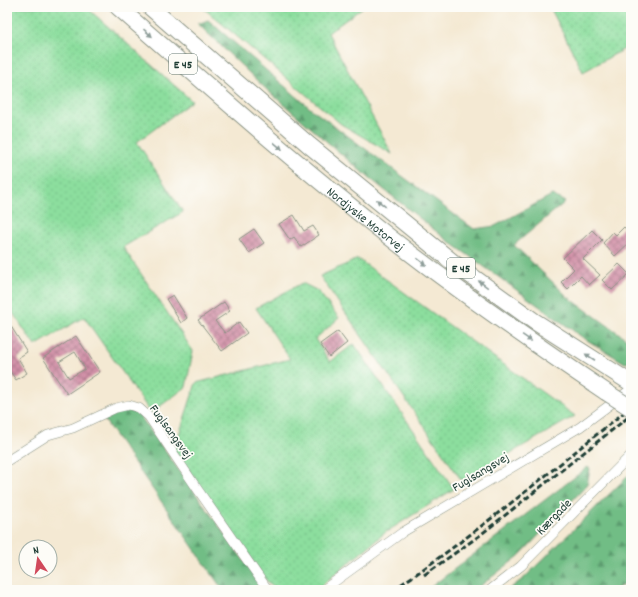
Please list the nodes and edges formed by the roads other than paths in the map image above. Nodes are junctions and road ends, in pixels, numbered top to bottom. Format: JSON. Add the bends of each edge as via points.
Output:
{"nodes":[{"id":1,"x":118,"y":7,"type":"edge"},
{"id":2,"x":150,"y":7,"type":"edge"},
{"id":3,"x":161,"y":7,"type":"edge"},
{"id":4,"x":309,"y":145,"type":"junction"},
{"id":5,"x":628,"y":383,"type":"edge"},
{"id":6,"x":631,"y":408,"type":"edge"},
{"id":7,"x":631,"y":455,"type":"edge"},
{"id":8,"x":7,"y":461,"type":"edge"},
{"id":9,"x":268,"y":590,"type":"edge"},
{"id":10,"x":323,"y":590,"type":"edge"},
{"id":11,"x":490,"y":590,"type":"edge"}],
"edges":[{"from":1,"to":6,"type":"highway","name":"Nordjyske Motorvej","number":"E 45","one_way":true,"bridge":true,"via":[[248,121],[391,239],[551,355]]},
{"from":2,"to":4,"type":"highway","name":"Nordjyske Motorvej","number":"E 45"},
{"from":3,"to":4,"type":"highway"},
{"from":5,"to":4,"type":"highway","name":"Nordjyske Motorvej","number":"E 45","one_way":true,"via":[[534,321],[455,264]]},
{"from":5,"to":10,"type":"street","name":"Fuglsangsvej","via":[[580,427],[403,532]]},
{"from":7,"to":11,"type":"street","name":"Kærgade","via":[[521,566]]},
{"from":8,"to":9,"type":"street","name":"Fuglsangsvej","via":[[48,435],[73,428],[116,408],[129,405],[139,408],[149,417]]}]}
